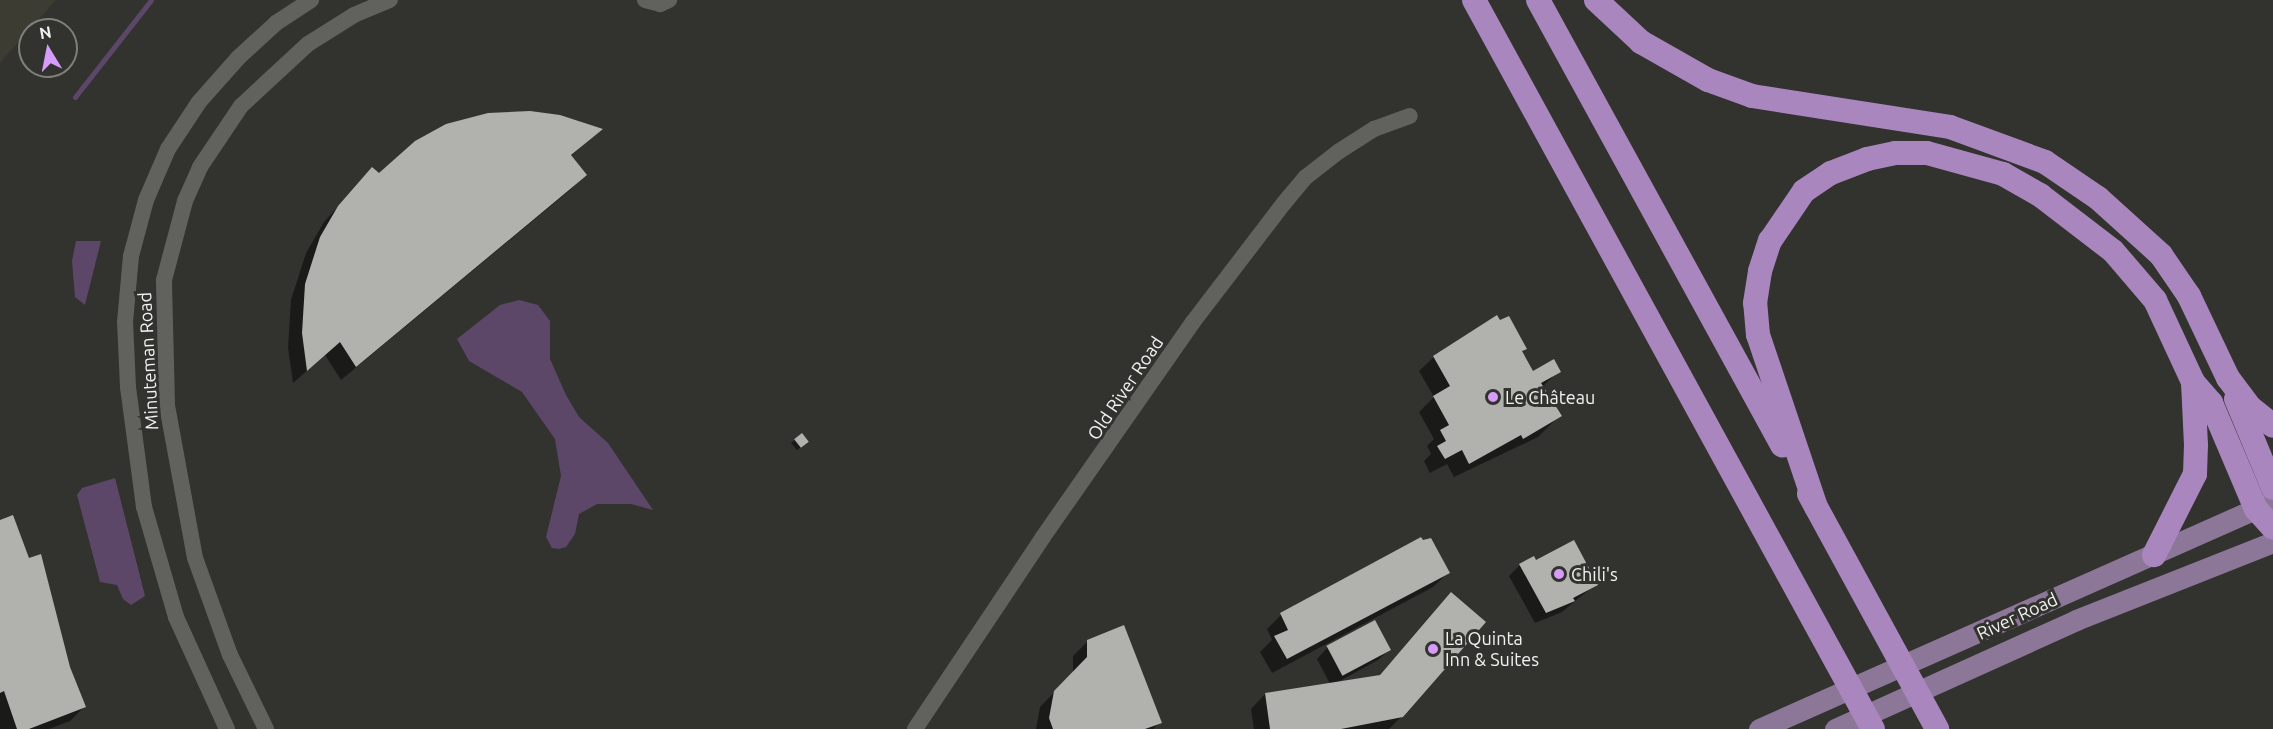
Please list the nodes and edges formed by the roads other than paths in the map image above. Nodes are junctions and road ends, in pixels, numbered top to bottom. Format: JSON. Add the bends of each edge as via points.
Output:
{"nodes":[{"id":1,"x":311,"y":0,"type":"edge"},
{"id":2,"x":390,"y":0,"type":"edge"},
{"id":3,"x":645,"y":0,"type":"edge"},
{"id":4,"x":669,"y":0,"type":"edge"},
{"id":5,"x":1474,"y":0,"type":"edge"},
{"id":6,"x":1538,"y":0,"type":"edge"},
{"id":7,"x":1596,"y":0,"type":"edge"},
{"id":8,"x":1410,"y":116,"type":"dead end"},
{"id":9,"x":2228,"y":378,"type":"junction"},
{"id":10,"x":2193,"y":382,"type":"junction"},
{"id":11,"x":2273,"y":426,"type":"edge"},
{"id":12,"x":2273,"y":488,"type":"edge"},
{"id":13,"x":2264,"y":505,"type":"edge"},
{"id":14,"x":1816,"y":507,"type":"junction"},
{"id":15,"x":2273,"y":528,"type":"edge"},
{"id":16,"x":2273,"y":542,"type":"edge"},
{"id":17,"x":2154,"y":555,"type":"junction"},
{"id":18,"x":1762,"y":728,"type":"edge"},
{"id":19,"x":227,"y":729,"type":"edge"},
{"id":20,"x":266,"y":729,"type":"edge"},
{"id":21,"x":915,"y":729,"type":"edge"},
{"id":22,"x":1835,"y":729,"type":"edge"},
{"id":23,"x":1873,"y":729,"type":"edge"},
{"id":24,"x":1937,"y":729,"type":"edge"}],
"edges":[{"from":1,"to":19,"type":"street","name":"Minuteman Road","via":[[276,23],[199,102],[168,149],[146,200],[131,256],[125,322],[128,387],[144,507],[176,617]]},
{"from":2,"to":20,"type":"street","name":"Minuteman Road","via":[[354,15],[308,44],[241,106],[200,167],[185,201],[164,280],[166,405],[195,558],[230,656]]},
{"from":3,"to":4,"type":"street","via":[[660,4]]},
{"from":5,"to":23,"type":"highway"},
{"from":6,"to":14,"type":"highway"},
{"from":7,"to":9,"type":"highway","via":[[1641,42],[1708,80],[1752,96],[1950,127],[2045,162],[2098,198],[2161,255],[2189,296]]},
{"from":8,"to":21,"type":"street","name":"Old River Road","via":[[1374,129],[1338,152],[1306,177],[1284,203],[1193,322]]},
{"from":9,"to":11,"type":"highway","via":[[2251,408]]},
{"from":9,"to":12,"type":"highway"},
{"from":10,"to":13,"type":"highway","via":[[2211,403]]},
{"from":10,"to":14,"type":"highway","via":[[2155,300],[2113,251],[2081,223],[2003,174],[1963,161],[1928,153],[1895,153],[1867,159],[1831,173],[1804,190],[1770,241],[1757,292],[1758,335],[1766,368]]},
{"from":10,"to":17,"type":"highway","via":[[2195,474]]},
{"from":13,"to":15,"type":"highway"},
{"from":13,"to":17,"type":"main road","name":"River Road"},
{"from":14,"to":24,"type":"highway"},
{"from":16,"to":22,"type":"main road","name":"River Road","via":[[2076,620]]},
{"from":17,"to":18,"type":"main road","name":"River Road"}]}
